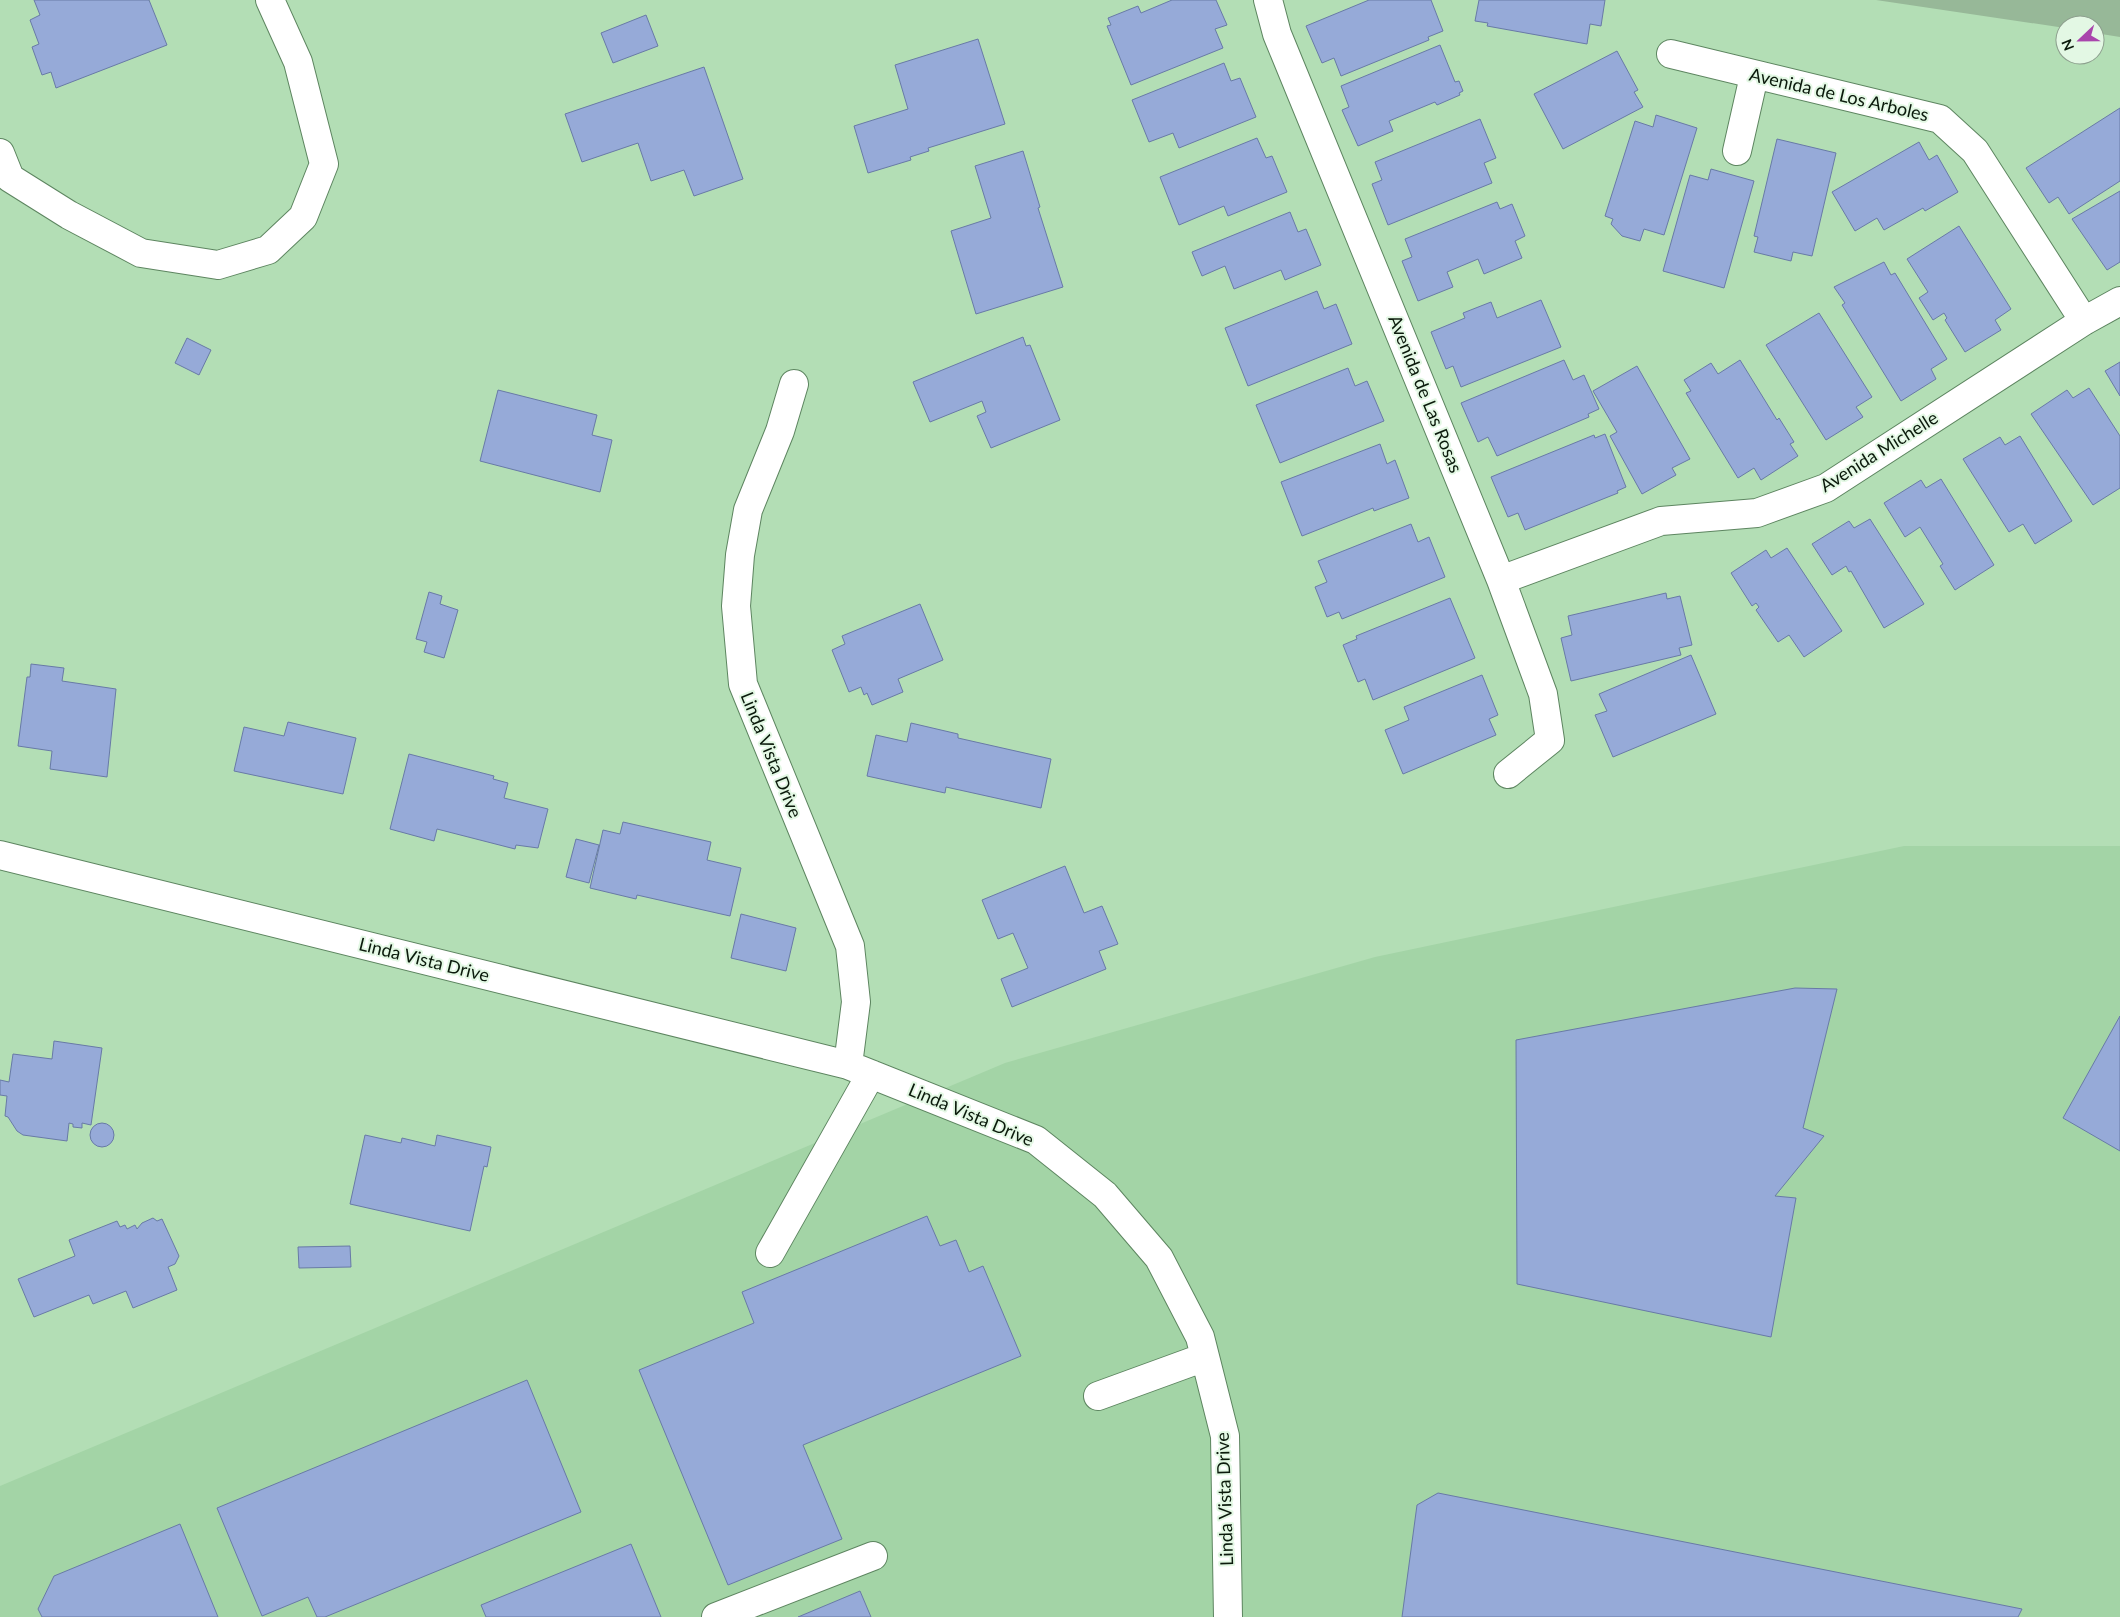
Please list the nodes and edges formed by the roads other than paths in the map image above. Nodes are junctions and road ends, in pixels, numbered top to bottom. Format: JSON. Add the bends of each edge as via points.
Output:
{"nodes":[{"id":1,"x":270,"y":0,"type":"edge"},
{"id":2,"x":1268,"y":0,"type":"edge"},
{"id":3,"x":1671,"y":54,"type":"dead end"},
{"id":4,"x":1754,"y":76,"type":"junction"},
{"id":5,"x":1737,"y":152,"type":"dead end"},
{"id":6,"x":0,"y":153,"type":"edge"},
{"id":7,"x":2120,"y":301,"type":"edge"},
{"id":8,"x":2084,"y":321,"type":"junction"},
{"id":9,"x":794,"y":384,"type":"dead end"},
{"id":10,"x":1501,"y":580,"type":"junction"},
{"id":11,"x":1508,"y":774,"type":"dead end"},
{"id":12,"x":0,"y":855,"type":"edge"},
{"id":13,"x":859,"y":1069,"type":"junction"},
{"id":14,"x":770,"y":1253,"type":"dead end"},
{"id":15,"x":1205,"y":1357,"type":"junction"},
{"id":16,"x":1098,"y":1396,"type":"dead end"},
{"id":17,"x":873,"y":1556,"type":"dead end"},
{"id":18,"x":716,"y":1617,"type":"edge"},
{"id":19,"x":1228,"y":1617,"type":"edge"}],
"edges":[{"from":1,"to":6,"type":"street","via":[[298,62],[324,164],[303,218],[268,250],[218,265],[140,253],[69,215],[10,178]]},
{"from":2,"to":10,"type":"street","name":"Avenida de Las Rosas","via":[[1277,34]]},
{"from":3,"to":4,"type":"street","name":"Avenida de Los Arboles"},
{"from":4,"to":5,"type":"street"},
{"from":4,"to":8,"type":"street","name":"Avenida de Los Arboles","via":[[1940,119],[1975,151]]},
{"from":7,"to":8,"type":"street","name":"Avenida Michelle"},
{"from":8,"to":10,"type":"street","name":"Avenida Michelle","via":[[1826,488],[1756,513],[1661,521]]},
{"from":9,"to":13,"type":"street","name":"Linda Vista Drive","via":[[780,431],[748,510],[740,555],[736,606],[742,684],[850,946]]},
{"from":10,"to":11,"type":"street","name":"Avenida de Las Rosas","via":[[1543,694],[1550,740]]},
{"from":12,"to":13,"type":"street","name":"Linda Vista Drive"},
{"from":13,"to":14,"type":"street"},
{"from":13,"to":15,"type":"street","name":"Linda Vista Drive","via":[[1036,1140],[1105,1195],[1159,1258],[1200,1337]]},
{"from":15,"to":16,"type":"street"},
{"from":15,"to":19,"type":"street","name":"Linda Vista Drive","via":[[1225,1436]]},
{"from":17,"to":18,"type":"street"}]}
